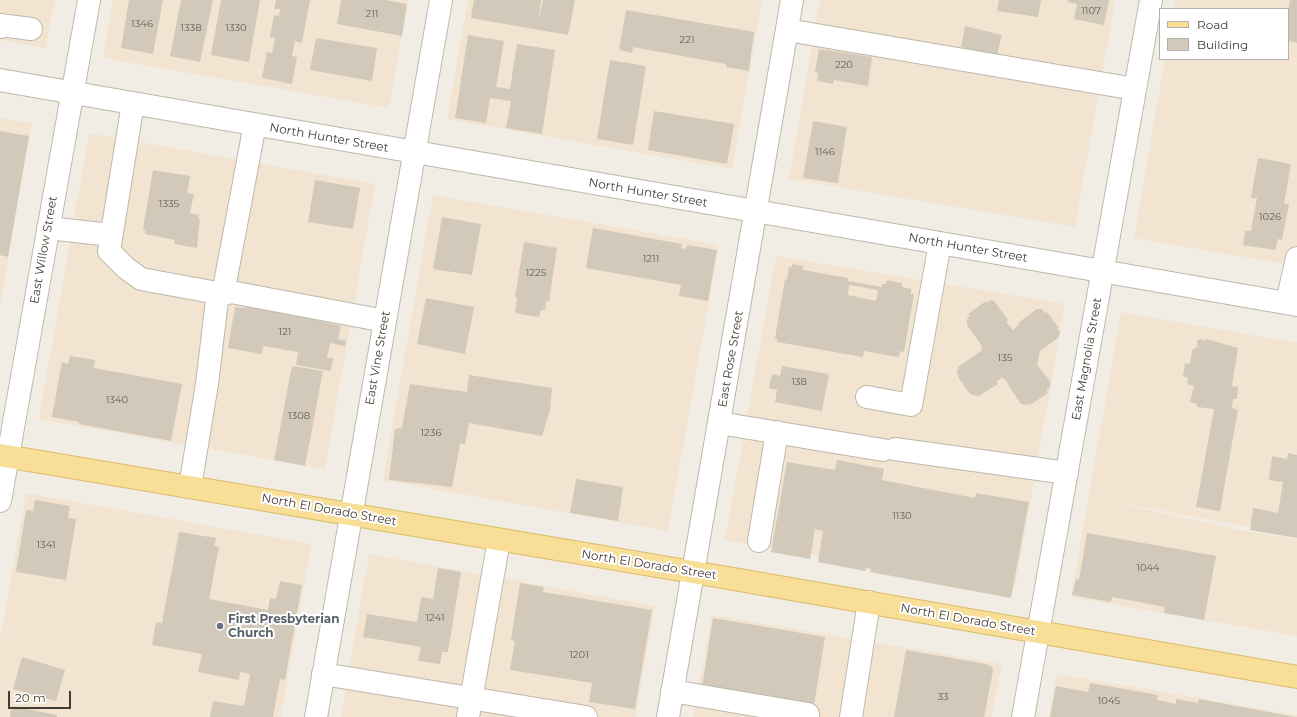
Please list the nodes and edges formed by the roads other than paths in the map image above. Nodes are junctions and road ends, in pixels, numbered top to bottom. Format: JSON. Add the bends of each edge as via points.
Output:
{"nodes":[{"id":1,"x":89,"y":0,"type":"edge"},
{"id":2,"x":441,"y":0,"type":"edge"},
{"id":3,"x":792,"y":0,"type":"edge"},
{"id":4,"x":1151,"y":0,"type":"edge"},
{"id":5,"x":0,"y":27,"type":"edge"},
{"id":6,"x":31,"y":29,"type":"dead end"},
{"id":7,"x":787,"y":30,"type":"junction"},
{"id":8,"x":0,"y":80,"type":"edge"},
{"id":9,"x":1135,"y":89,"type":"junction"},
{"id":10,"x":72,"y":92,"type":"junction"},
{"id":11,"x":133,"y":103,"type":"junction"},
{"id":12,"x":255,"y":124,"type":"junction"},
{"id":13,"x":414,"y":153,"type":"junction"},
{"id":14,"x":757,"y":211,"type":"junction"},
{"id":15,"x":48,"y":228,"type":"junction"},
{"id":16,"x":111,"y":235,"type":"junction"},
{"id":17,"x":940,"y":243,"type":"junction"},
{"id":18,"x":1297,"y":258,"type":"edge"},
{"id":19,"x":1103,"y":271,"type":"junction"},
{"id":20,"x":223,"y":294,"type":"junction"},
{"id":21,"x":1292,"y":304,"type":"edge"},
{"id":22,"x":385,"y":321,"type":"junction"},
{"id":23,"x":867,"y":398,"type":"dead end"},
{"id":24,"x":720,"y":422,"type":"junction"},
{"id":25,"x":777,"y":432,"type":"junction"},
{"id":26,"x":4,"y":456,"type":"edge"},
{"id":27,"x":1066,"y":472,"type":"junction"},
{"id":28,"x":190,"y":487,"type":"junction"},
{"id":29,"x":0,"y":501,"type":"edge"},
{"id":30,"x":351,"y":514,"type":"junction"},
{"id":31,"x":499,"y":540,"type":"junction"},
{"id":32,"x":759,"y":541,"type":"dead end"},
{"id":33,"x":693,"y":573,"type":"junction"},
{"id":34,"x":869,"y":602,"type":"junction"},
{"id":35,"x":1038,"y":632,"type":"junction"},
{"id":36,"x":323,"y":674,"type":"junction"},
{"id":37,"x":1297,"y":677,"type":"edge"},
{"id":38,"x":672,"y":691,"type":"junction"},
{"id":39,"x":470,"y":708,"type":"edge"},
{"id":40,"x":316,"y":717,"type":"edge"},
{"id":41,"x":586,"y":717,"type":"edge"},
{"id":42,"x":668,"y":717,"type":"edge"},
{"id":43,"x":808,"y":717,"type":"edge"},
{"id":44,"x":851,"y":717,"type":"edge"},
{"id":45,"x":1023,"y":717,"type":"edge"}],
"edges":[{"from":1,"to":10,"type":"street","name":"East Willow Street"},
{"from":2,"to":13,"type":"street","name":"East Vine Street"},
{"from":3,"to":7,"type":"street","name":"East Rose Street"},
{"from":4,"to":9,"type":"street","name":"East Magnolia Street"},
{"from":5,"to":6,"type":"street"},
{"from":7,"to":9,"type":"street"},
{"from":7,"to":14,"type":"street","name":"East Rose Street"},
{"from":8,"to":10,"type":"street","name":"North Hunter Street"},
{"from":9,"to":19,"type":"street","name":"East Magnolia Street"},
{"from":10,"to":11,"type":"street","name":"North Hunter Street"},
{"from":10,"to":15,"type":"street","name":"East Willow Street"},
{"from":11,"to":12,"type":"street","name":"North Hunter Street"},
{"from":11,"to":16,"type":"street"},
{"from":12,"to":13,"type":"street","name":"North Hunter Street"},
{"from":12,"to":20,"type":"street"},
{"from":13,"to":14,"type":"street","name":"North Hunter Street"},
{"from":13,"to":22,"type":"street","name":"East Vine Street"},
{"from":14,"to":17,"type":"street","name":"North Hunter Street"},
{"from":14,"to":24,"type":"street","name":"East Rose Street"},
{"from":15,"to":16,"type":"street"},
{"from":15,"to":26,"type":"street","name":"East Willow Street"},
{"from":16,"to":20,"type":"street","via":[[109,251],[141,279]]},
{"from":17,"to":19,"type":"street","name":"North Hunter Street"},
{"from":17,"to":23,"type":"street","via":[[911,405]]},
{"from":18,"to":21,"type":"street"},
{"from":19,"to":21,"type":"street","name":"North Hunter Street"},
{"from":19,"to":27,"type":"street","name":"East Magnolia Street"},
{"from":20,"to":22,"type":"street","via":[[231,292]]},
{"from":20,"to":28,"type":"street","via":[[217,300],[207,384]]},
{"from":22,"to":30,"type":"street","name":"East Vine Street"},
{"from":24,"to":25,"type":"street"},
{"from":24,"to":33,"type":"street","name":"East Rose Street"},
{"from":25,"to":27,"type":"street","via":[[889,450]]},
{"from":25,"to":32,"type":"street"},
{"from":26,"to":28,"type":"main road","name":"North El Dorado Street"},
{"from":26,"to":29,"type":"street","name":"East Willow Street"},
{"from":27,"to":35,"type":"street","name":"East Magnolia Street"},
{"from":28,"to":30,"type":"main road","name":"North El Dorado Street"},
{"from":30,"to":31,"type":"main road","name":"North El Dorado Street"},
{"from":30,"to":36,"type":"street","name":"East Vine Street"},
{"from":31,"to":33,"type":"main road","name":"North El Dorado Street"},
{"from":31,"to":39,"type":"street"},
{"from":33,"to":34,"type":"main road","name":"North El Dorado Street"},
{"from":33,"to":38,"type":"street","name":"East Rose Street"},
{"from":34,"to":35,"type":"main road","name":"North El Dorado Street"},
{"from":34,"to":44,"type":"street"},
{"from":35,"to":37,"type":"main road","name":"North El Dorado Street"},
{"from":35,"to":45,"type":"street","name":"East Magnolia Street"},
{"from":36,"to":39,"type":"street"},
{"from":36,"to":40,"type":"street","name":"East Vine Street"},
{"from":38,"to":42,"type":"street","name":"East Rose Street"},
{"from":38,"to":43,"type":"street","via":[[808,714]]},
{"from":39,"to":41,"type":"street"}]}
